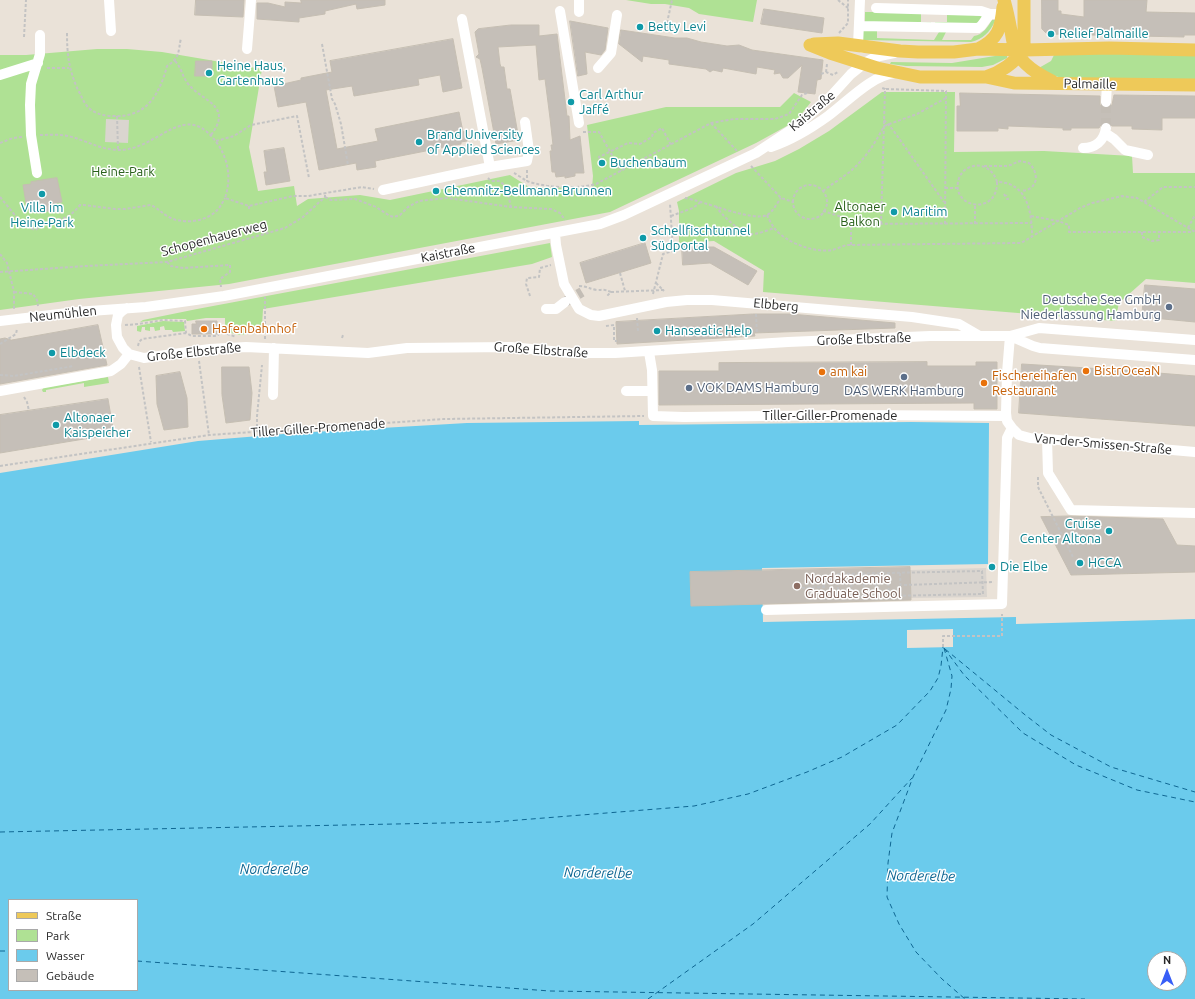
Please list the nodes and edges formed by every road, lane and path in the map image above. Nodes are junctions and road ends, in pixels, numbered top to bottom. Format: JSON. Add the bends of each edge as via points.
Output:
{"nodes":[{"id":1,"x":26,"y":0,"type":"edge"},
{"id":2,"x":109,"y":0,"type":"edge"},
{"id":3,"x":250,"y":0,"type":"edge"},
{"id":4,"x":579,"y":0,"type":"edge"},
{"id":5,"x":672,"y":0,"type":"edge"},
{"id":6,"x":838,"y":0,"type":"edge"},
{"id":7,"x":848,"y":0,"type":"edge"},
{"id":8,"x":860,"y":0,"type":"edge"},
{"id":9,"x":1004,"y":0,"type":"edge"},
{"id":10,"x":1024,"y":0,"type":"edge"},
{"id":11,"x":848,"y":8,"type":"junction"},
{"id":12,"x":876,"y":8,"type":"dead end"},
{"id":13,"x":560,"y":11,"type":"dead end"},
{"id":14,"x":579,"y":12,"type":"dead end"},
{"id":15,"x":996,"y":14,"type":"junction"},
{"id":16,"x":617,"y":16,"type":"dead end"},
{"id":17,"x":462,"y":19,"type":"dead end"},
{"id":18,"x":667,"y":23,"type":"dead end"},
{"id":19,"x":859,"y":24,"type":"junction"},
{"id":20,"x":111,"y":31,"type":"dead end"},
{"id":21,"x":840,"y":32,"type":"dead end"},
{"id":22,"x":67,"y":33,"type":"dead end"},
{"id":23,"x":40,"y":35,"type":"dead end"},
{"id":24,"x":24,"y":37,"type":"dead end"},
{"id":25,"x":181,"y":38,"type":"dead end"},
{"id":26,"x":322,"y":44,"type":"dead end"},
{"id":27,"x":858,"y":46,"type":"junction"},
{"id":28,"x":247,"y":49,"type":"dead end"},
{"id":29,"x":978,"y":49,"type":"junction"},
{"id":30,"x":1195,"y":50,"type":"edge"},
{"id":31,"x":900,"y":51,"type":"junction"},
{"id":32,"x":1019,"y":52,"type":"junction"},
{"id":33,"x":175,"y":61,"type":"junction"},
{"id":34,"x":876,"y":63,"type":"junction"},
{"id":35,"x":863,"y":64,"type":"junction"},
{"id":36,"x":37,"y":65,"type":"junction"},
{"id":37,"x":69,"y":68,"type":"junction"},
{"id":38,"x":598,"y":68,"type":"dead end"},
{"id":39,"x":841,"y":70,"type":"dead end"},
{"id":40,"x":898,"y":73,"type":"junction"},
{"id":41,"x":821,"y":74,"type":"dead end"},
{"id":42,"x":0,"y":75,"type":"edge"},
{"id":43,"x":986,"y":77,"type":"junction"},
{"id":44,"x":1056,"y":83,"type":"junction"},
{"id":45,"x":875,"y":84,"type":"junction"},
{"id":46,"x":1107,"y":84,"type":"junction"},
{"id":47,"x":1195,"y":85,"type":"edge"},
{"id":48,"x":885,"y":89,"type":"junction"},
{"id":49,"x":807,"y":93,"type":"dead end"},
{"id":50,"x":946,"y":98,"type":"junction"},
{"id":51,"x":1106,"y":102,"type":"tunnel mouth"},
{"id":52,"x":117,"y":116,"type":"junction"},
{"id":53,"x":884,"y":120,"type":"junction"},
{"id":54,"x":525,"y":122,"type":"dead end"},
{"id":55,"x":579,"y":123,"type":"joint"},
{"id":56,"x":711,"y":123,"type":"junction"},
{"id":57,"x":884,"y":125,"type":"junction"},
{"id":58,"x":889,"y":125,"type":"junction"},
{"id":59,"x":716,"y":128,"type":"dead end"},
{"id":60,"x":31,"y":135,"type":"junction"},
{"id":61,"x":211,"y":135,"type":"junction"},
{"id":62,"x":216,"y":141,"type":"junction"},
{"id":63,"x":0,"y":143,"type":"edge"},
{"id":64,"x":671,"y":145,"type":"junction"},
{"id":65,"x":1083,"y":148,"type":"dead end"},
{"id":66,"x":118,"y":150,"type":"junction"},
{"id":67,"x":610,"y":151,"type":"junction"},
{"id":68,"x":756,"y":152,"type":"junction"},
{"id":69,"x":1148,"y":155,"type":"dead end"},
{"id":70,"x":602,"y":163,"type":"dead end"},
{"id":71,"x":348,"y":165,"type":"dead end"},
{"id":72,"x":980,"y":166,"type":"junction"},
{"id":73,"x":621,"y":171,"type":"junction"},
{"id":74,"x":489,"y":172,"type":"junction"},
{"id":75,"x":37,"y":173,"type":"dead end"},
{"id":76,"x":518,"y":176,"type":"dead end"},
{"id":77,"x":309,"y":178,"type":"dead end"},
{"id":78,"x":997,"y":182,"type":"junction"},
{"id":79,"x":769,"y":186,"type":"dead end"},
{"id":80,"x":945,"y":188,"type":"junction"},
{"id":81,"x":958,"y":188,"type":"junction"},
{"id":82,"x":1195,"y":188,"type":"edge"},
{"id":83,"x":383,"y":190,"type":"joint"},
{"id":84,"x":823,"y":192,"type":"junction"},
{"id":85,"x":1021,"y":192,"type":"junction"},
{"id":86,"x":325,"y":193,"type":"junction"},
{"id":87,"x":666,"y":195,"type":"junction"},
{"id":88,"x":0,"y":197,"type":"edge"},
{"id":89,"x":325,"y":197,"type":"junction"},
{"id":90,"x":225,"y":198,"type":"junction"},
{"id":91,"x":681,"y":198,"type":"dead end"},
{"id":92,"x":781,"y":198,"type":"junction"},
{"id":93,"x":702,"y":201,"type":"junction"},
{"id":94,"x":793,"y":202,"type":"junction"},
{"id":95,"x":1144,"y":202,"type":"junction"},
{"id":96,"x":945,"y":203,"type":"junction"},
{"id":97,"x":975,"y":205,"type":"junction"},
{"id":98,"x":249,"y":206,"type":"junction"},
{"id":99,"x":716,"y":206,"type":"junction"},
{"id":100,"x":511,"y":207,"type":"junction"},
{"id":101,"x":249,"y":210,"type":"dead end"},
{"id":102,"x":824,"y":211,"type":"junction"},
{"id":103,"x":767,"y":215,"type":"junction"},
{"id":104,"x":1195,"y":215,"type":"edge"},
{"id":105,"x":671,"y":216,"type":"junction"},
{"id":106,"x":1031,"y":216,"type":"junction"},
{"id":107,"x":1058,"y":221,"type":"junction"},
{"id":108,"x":851,"y":224,"type":"junction"},
{"id":109,"x":881,"y":224,"type":"junction"},
{"id":110,"x":945,"y":224,"type":"junction"},
{"id":111,"x":975,"y":224,"type":"junction"},
{"id":112,"x":1032,"y":224,"type":"junction"},
{"id":113,"x":774,"y":228,"type":"junction"},
{"id":114,"x":1188,"y":228,"type":"junction"},
{"id":115,"x":572,"y":230,"type":"junction"},
{"id":116,"x":1142,"y":232,"type":"junction"},
{"id":117,"x":1159,"y":232,"type":"junction"},
{"id":118,"x":1194,"y":232,"type":"edge"},
{"id":119,"x":555,"y":233,"type":"junction"},
{"id":120,"x":1032,"y":236,"type":"junction"},
{"id":121,"x":851,"y":245,"type":"junction"},
{"id":122,"x":0,"y":254,"type":"edge"},
{"id":123,"x":167,"y":262,"type":"junction"},
{"id":124,"x":550,"y":266,"type":"dead end"},
{"id":125,"x":0,"y":272,"type":"edge"},
{"id":126,"x":8,"y":272,"type":"junction"},
{"id":127,"x":620,"y":273,"type":"dead end"},
{"id":128,"x":220,"y":284,"type":"dead end"},
{"id":129,"x":579,"y":286,"type":"dead end"},
{"id":130,"x":654,"y":290,"type":"junction"},
{"id":131,"x":664,"y":290,"type":"dead end"},
{"id":132,"x":625,"y":291,"type":"junction"},
{"id":133,"x":14,"y":292,"type":"junction"},
{"id":134,"x":611,"y":292,"type":"junction"},
{"id":135,"x":653,"y":295,"type":"dead end"},
{"id":136,"x":530,"y":296,"type":"dead end"},
{"id":137,"x":606,"y":297,"type":"dead end"},
{"id":138,"x":37,"y":300,"type":"dead end"},
{"id":139,"x":565,"y":302,"type":"tunnel mouth"},
{"id":140,"x":14,"y":303,"type":"dead end"},
{"id":141,"x":756,"y":306,"type":"junction"},
{"id":142,"x":127,"y":308,"type":"junction"},
{"id":143,"x":266,"y":309,"type":"dead end"},
{"id":144,"x":546,"y":309,"type":"dead end"},
{"id":145,"x":0,"y":321,"type":"edge"},
{"id":146,"x":116,"y":325,"type":"junction"},
{"id":147,"x":600,"y":326,"type":"dead end"},
{"id":148,"x":186,"y":333,"type":"junction"},
{"id":149,"x":980,"y":336,"type":"junction"},
{"id":150,"x":1010,"y":336,"type":"junction"},
{"id":151,"x":8,"y":339,"type":"dead end"},
{"id":152,"x":1195,"y":340,"type":"edge"},
{"id":153,"x":617,"y":341,"type":"dead end"},
{"id":154,"x":0,"y":344,"type":"edge"},
{"id":155,"x":757,"y":345,"type":"junction"},
{"id":156,"x":237,"y":347,"type":"junction"},
{"id":157,"x":269,"y":348,"type":"junction"},
{"id":158,"x":198,"y":350,"type":"junction"},
{"id":159,"x":649,"y":352,"type":"junction"},
{"id":160,"x":133,"y":356,"type":"junction"},
{"id":161,"x":1195,"y":360,"type":"edge"},
{"id":162,"x":0,"y":391,"type":"edge"},
{"id":163,"x":626,"y":391,"type":"dead end"},
{"id":164,"x":652,"y":391,"type":"junction"},
{"id":165,"x":273,"y":395,"type":"dead end"},
{"id":166,"x":638,"y":416,"type":"dead end"},
{"id":167,"x":1006,"y":416,"type":"junction"},
{"id":168,"x":1012,"y":428,"type":"junction"},
{"id":169,"x":258,"y":432,"type":"junction"},
{"id":170,"x":209,"y":435,"type":"junction"},
{"id":171,"x":1047,"y":440,"type":"junction"},
{"id":172,"x":151,"y":442,"type":"junction"},
{"id":173,"x":1195,"y":452,"type":"edge"},
{"id":174,"x":0,"y":466,"type":"edge"},
{"id":175,"x":1195,"y":513,"type":"edge"},
{"id":176,"x":1057,"y":526,"type":"dead end"},
{"id":177,"x":1073,"y":557,"type":"dead end"},
{"id":178,"x":888,"y":573,"type":"junction"},
{"id":179,"x":900,"y":573,"type":"junction"},
{"id":180,"x":851,"y":574,"type":"junction"},
{"id":181,"x":864,"y":574,"type":"junction"},
{"id":182,"x":876,"y":574,"type":"junction"},
{"id":183,"x":838,"y":579,"type":"junction"},
{"id":184,"x":987,"y":582,"type":"dead end"},
{"id":185,"x":983,"y":583,"type":"junction"},
{"id":186,"x":904,"y":584,"type":"dead end"},
{"id":187,"x":824,"y":587,"type":"junction"},
{"id":188,"x":802,"y":588,"type":"dead end"},
{"id":189,"x":838,"y":594,"type":"junction"},
{"id":190,"x":864,"y":596,"type":"dead end"},
{"id":191,"x":876,"y":596,"type":"dead end"},
{"id":192,"x":889,"y":596,"type":"dead end"},
{"id":193,"x":901,"y":596,"type":"dead end"},
{"id":194,"x":911,"y":596,"type":"dead end"},
{"id":195,"x":838,"y":597,"type":"dead end"},
{"id":196,"x":852,"y":597,"type":"dead end"},
{"id":197,"x":766,"y":610,"type":"dead end"},
{"id":198,"x":1002,"y":617,"type":"dead end"},
{"id":199,"x":944,"y":647,"type":"dead end"}],
"edges":[{"from":1,"to":24,"type":"path"},
{"from":2,"to":20,"type":"street"},
{"from":3,"to":28,"type":"street"},
{"from":4,"to":14,"type":"street"},
{"from":5,"to":18,"type":"path"},
{"from":6,"to":11,"type":"path"},
{"from":7,"to":11,"type":"path"},
{"from":8,"to":19,"type":"street"},
{"from":9,"to":15,"type":"main road"},
{"from":9,"to":32,"type":"main road"},
{"from":10,"to":32,"type":"main road"},
{"from":11,"to":21,"type":"path","via":[[848,22]]},
{"from":12,"to":15,"type":"street","via":[[981,10]]},
{"from":13,"to":55,"type":"street"},
{"from":15,"to":19,"type":"street","via":[[978,28]]},
{"from":15,"to":29,"type":"main road","via":[[999,29],[996,35]]},
{"from":16,"to":38,"type":"street","via":[[611,53]]},
{"from":17,"to":74,"type":"street"},
{"from":19,"to":27,"type":"street"},
{"from":22,"to":37,"type":"path"},
{"from":23,"to":36,"type":"street"},
{"from":25,"to":33,"type":"path"},
{"from":26,"to":71,"type":"path"},
{"from":27,"to":31,"type":"main road","name":"Palmaille"},
{"from":27,"to":34,"type":"street","name":"Palmaille","via":[[869,51]]},
{"from":27,"to":35,"type":"main road","name":"Palmaille","via":[[838,43],[810,45]]},
{"from":29,"to":31,"type":"main road","name":"Palmaille","via":[[954,52]]},
{"from":29,"to":32,"type":"main road","name":"Palmaille"},
{"from":30,"to":32,"type":"main road","name":"Palmaille","via":[[1109,48]]},
{"from":31,"to":34,"type":"street","name":"Palmaille"},
{"from":32,"to":43,"type":"main road","name":"Palmaille","via":[[1001,71]]},
{"from":32,"to":44,"type":"main road","via":[[1024,62],[1039,75]]},
{"from":33,"to":52,"type":"path","via":[[167,66],[163,82],[143,109],[134,114]]},
{"from":33,"to":61,"type":"path","via":[[188,83],[210,100],[218,112],[218,122]]},
{"from":34,"to":35,"type":"main road","name":"Palmaille"},
{"from":34,"to":40,"type":"main road","name":"Palmaille"},
{"from":34,"to":45,"type":"street","name":"Kaistraße"},
{"from":35,"to":68,"type":"street","name":"Kaistraße","via":[[797,126]]},
{"from":36,"to":37,"type":"path"},
{"from":36,"to":42,"type":"street"},
{"from":36,"to":60,"type":"street","via":[[31,94]]},
{"from":37,"to":52,"type":"path","via":[[87,106],[98,114]]},
{"from":39,"to":41,"type":"path","via":[[833,75],[826,72]]},
{"from":40,"to":43,"type":"main road","name":"Palmaille","via":[[920,77]]},
{"from":40,"to":45,"type":"street","name":"Kaistraße","via":[[883,76]]},
{"from":43,"to":44,"type":"main road","name":"Palmaille","via":[[1014,83]]},
{"from":44,"to":46,"type":"main road","name":"Palmaille"},
{"from":45,"to":48,"type":"path"},
{"from":45,"to":68,"type":"street","name":"Kaistraße","via":[[806,131],[784,143]]},
{"from":46,"to":47,"type":"main road","name":"Palmaille"},
{"from":46,"to":51,"type":"street"},
{"from":48,"to":50,"type":"path","via":[[946,91]]},
{"from":48,"to":53,"type":"path"},
{"from":49,"to":56,"type":"path","via":[[802,95],[789,114],[775,119],[734,119]]},
{"from":50,"to":58,"type":"path","via":[[917,114]]},
{"from":50,"to":80,"type":"path"},
{"from":52,"to":66,"type":"path"},
{"from":53,"to":57,"type":"path"},
{"from":53,"to":58,"type":"path"},
{"from":54,"to":74,"type":"street","via":[[529,151],[527,161]]},
{"from":55,"to":67,"type":"path","via":[[580,132],[599,132]]},
{"from":56,"to":59,"type":"path"},
{"from":56,"to":64,"type":"path"},
{"from":57,"to":58,"type":"path"},
{"from":57,"to":84,"type":"path","via":[[860,162]]},
{"from":57,"to":109,"type":"path"},
{"from":58,"to":96,"type":"path"},
{"from":60,"to":63,"type":"path"},
{"from":60,"to":66,"type":"path","via":[[68,136],[103,148]]},
{"from":60,"to":75,"type":"street"},
{"from":61,"to":62,"type":"path"},
{"from":61,"to":66,"type":"path","via":[[198,126],[188,124],[175,127],[134,148]]},
{"from":62,"to":77,"type":"path","via":[[234,136],[252,125],[297,116]]},
{"from":62,"to":90,"type":"path","via":[[228,167],[229,182]]},
{"from":64,"to":67,"type":"path","via":[[662,128],[640,144],[628,143]]},
{"from":64,"to":73,"type":"path"},
{"from":65,"to":69,"type":"street","via":[[1091,148],[1099,143],[1106,131],[1125,150]]},
{"from":67,"to":70,"type":"path","via":[[599,157]]},
{"from":67,"to":73,"type":"path"},
{"from":68,"to":87,"type":"street","name":"Kaistraße"},
{"from":72,"to":78,"type":"path","via":[[991,172]]},
{"from":72,"to":81,"type":"path","via":[[972,166],[963,172],[958,181]]},
{"from":72,"to":85,"type":"path","via":[[1008,166],[1020,161],[1029,163],[1035,170],[1035,183],[1030,190]]},
{"from":73,"to":76,"type":"path","via":[[586,187],[545,185]]},
{"from":74,"to":83,"type":"street"},
{"from":74,"to":100,"type":"path","via":[[492,181],[499,181],[506,186]]},
{"from":78,"to":85,"type":"path","via":[[1010,184]]},
{"from":78,"to":97,"type":"path","via":[[996,191],[990,200]]},
{"from":79,"to":92,"type":"path"},
{"from":80,"to":81,"type":"path"},
{"from":80,"to":96,"type":"path"},
{"from":81,"to":97,"type":"path","via":[[964,200]]},
{"from":82,"to":95,"type":"path","via":[[1163,187]]},
{"from":83,"to":86,"type":"path","via":[[362,187]]},
{"from":84,"to":94,"type":"path","via":[[814,186],[804,186],[796,192]]},
{"from":84,"to":102,"type":"path","via":[[826,201]]},
{"from":85,"to":106,"type":"path"},
{"from":86,"to":89,"type":"path"},
{"from":86,"to":98,"type":"path","via":[[293,196]]},
{"from":87,"to":105,"type":"path"},
{"from":87,"to":115,"type":"street","name":"Kaistraße","via":[[612,220]]},
{"from":88,"to":90,"type":"path","via":[[23,225],[35,230],[46,223],[71,216],[80,205],[107,209],[151,205],[166,216],[191,221],[205,218],[215,212]]},
{"from":89,"to":100,"type":"path","via":[[331,200],[355,199],[394,217],[419,201],[447,198]]},
{"from":89,"to":123,"type":"path","name":"Schopenhauerweg","via":[[303,218],[285,228]]},
{"from":90,"to":98,"type":"path"},
{"from":91,"to":93,"type":"path"},
{"from":92,"to":94,"type":"path"},
{"from":92,"to":103,"type":"path"},
{"from":93,"to":99,"type":"path"},
{"from":93,"to":105,"type":"path","via":[[693,208]]},
{"from":94,"to":102,"type":"path","via":[[796,212],[805,218],[815,218]]},
{"from":95,"to":107,"type":"path","via":[[1132,197],[1118,197],[1080,208]]},
{"from":95,"to":114,"type":"path"},
{"from":96,"to":110,"type":"path"},
{"from":97,"to":111,"type":"path"},
{"from":98,"to":101,"type":"path"},
{"from":99,"to":103,"type":"path","via":[[749,216]]},
{"from":99,"to":113,"type":"path","via":[[727,220],[747,234]]},
{"from":100,"to":115,"type":"path","via":[[551,209],[560,213]]},
{"from":102,"to":108,"type":"path","via":[[839,216]]},
{"from":103,"to":113,"type":"path"},
{"from":104,"to":114,"type":"path"},
{"from":105,"to":130,"type":"path","via":[[673,251],[663,254]]},
{"from":106,"to":107,"type":"path"},
{"from":106,"to":112,"type":"path"},
{"from":107,"to":116,"type":"path","via":[[1069,225],[1069,232]]},
{"from":107,"to":120,"type":"path"},
{"from":108,"to":109,"type":"path"},
{"from":108,"to":121,"type":"path"},
{"from":109,"to":110,"type":"path"},
{"from":110,"to":111,"type":"path"},
{"from":111,"to":112,"type":"path"},
{"from":112,"to":120,"type":"path"},
{"from":113,"to":121,"type":"path","via":[[788,239],[813,250],[832,250]]},
{"from":114,"to":118,"type":"path"},
{"from":115,"to":119,"type":"street","name":"Kaistraße"},
{"from":116,"to":117,"type":"path"},
{"from":116,"to":117,"type":"path","via":[[1142,237],[1152,241],[1159,240]]},
{"from":117,"to":118,"type":"path"},
{"from":119,"to":141,"type":"street","name":"Elbberg","via":[[564,284],[579,309],[591,316],[687,300],[712,300]]},
{"from":119,"to":142,"type":"street","name":"Kaistraße","via":[[224,296]]},
{"from":120,"to":121,"type":"path","via":[[1021,243]]},
{"from":122,"to":126,"type":"path"},
{"from":123,"to":126,"type":"path","name":"Schopenhauerweg"},
{"from":123,"to":128,"type":"path","via":[[171,266],[183,268],[230,265],[230,272],[220,279]]},
{"from":124,"to":136,"type":"path","via":[[540,268],[539,277],[527,278]]},
{"from":125,"to":126,"type":"path","name":"Schopenhauerweg"},
{"from":126,"to":133,"type":"path"},
{"from":127,"to":132,"type":"path"},
{"from":129,"to":134,"type":"path"},
{"from":130,"to":131,"type":"path"},
{"from":130,"to":132,"type":"path"},
{"from":130,"to":135,"type":"path"},
{"from":132,"to":134,"type":"path"},
{"from":133,"to":138,"type":"path","via":[[33,294]]},
{"from":133,"to":140,"type":"path"},
{"from":134,"to":137,"type":"path"},
{"from":139,"to":144,"type":"street","via":[[556,309]]},
{"from":141,"to":149,"type":"street","name":"Elbberg","via":[[912,317],[958,324]]},
{"from":141,"to":155,"type":"path"},
{"from":142,"to":145,"type":"street","name":"Neumühlen"},
{"from":142,"to":146,"type":"street","via":[[118,315]]},
{"from":143,"to":157,"type":"path"},
{"from":146,"to":148,"type":"path","via":[[163,320],[185,321]]},
{"from":146,"to":160,"type":"street","name":"Große Elbstraße","via":[[118,342]]},
{"from":147,"to":153,"type":"path","via":[[614,325],[614,341]]},
{"from":148,"to":156,"type":"path","via":[[192,336],[216,336],[225,333],[236,337]]},
{"from":148,"to":160,"type":"path","via":[[140,340]]},
{"from":149,"to":150,"type":"street","name":"Große Elbstraße"},
{"from":149,"to":155,"type":"street","name":"Große Elbstraße"},
{"from":150,"to":152,"type":"street","name":"Große Elbstraße","via":[[1039,328]]},
{"from":150,"to":161,"type":"street","name":"Große Elbstraße","via":[[1040,348]]},
{"from":150,"to":167,"type":"street"},
{"from":151,"to":154,"type":"path"},
{"from":155,"to":159,"type":"street","name":"Große Elbstraße"},
{"from":156,"to":157,"type":"street","name":"Große Elbstraße"},
{"from":156,"to":158,"type":"street","name":"Große Elbstraße"},
{"from":157,"to":159,"type":"street","name":"Große Elbstraße","via":[[361,353],[407,348],[505,347],[571,354]]},
{"from":157,"to":165,"type":"street"},
{"from":157,"to":169,"type":"path","via":[[257,416]]},
{"from":158,"to":160,"type":"street","name":"Große Elbstraße","via":[[154,358]]},
{"from":158,"to":170,"type":"path"},
{"from":159,"to":164,"type":"street"},
{"from":160,"to":162,"type":"street","via":[[111,371]]},
{"from":160,"to":172,"type":"path"},
{"from":163,"to":164,"type":"street"},
{"from":164,"to":167,"type":"street","name":"Tiller-Giller-Promenade","via":[[653,416]]},
{"from":166,"to":169,"type":"path","name":"Tiller-Giller-Promenade","via":[[444,419]]},
{"from":167,"to":168,"type":"street"},
{"from":168,"to":171,"type":"street","name":"Van-der-Smissen-Straße","via":[[1024,436]]},
{"from":168,"to":197,"type":"street","via":[[1007,438],[1002,604]]},
{"from":169,"to":170,"type":"path","name":"Tiller-Giller-Promenade"},
{"from":170,"to":172,"type":"path","name":"Tiller-Giller-Promenade"},
{"from":171,"to":173,"type":"street","name":"Van-der-Smissen-Straße"},
{"from":171,"to":175,"type":"street","via":[[1048,473],[1071,510]]},
{"from":172,"to":174,"type":"path","name":"Tiller-Giller-Promenade"},
{"from":176,"to":177,"type":"path"},
{"from":178,"to":179,"type":"path"},
{"from":178,"to":182,"type":"path"},
{"from":178,"to":192,"type":"path"},
{"from":179,"to":185,"type":"path","via":[[982,571]]},
{"from":179,"to":193,"type":"path"},
{"from":180,"to":181,"type":"path"},
{"from":180,"to":183,"type":"path","via":[[838,574]]},
{"from":180,"to":196,"type":"path"},
{"from":181,"to":182,"type":"path"},
{"from":181,"to":190,"type":"path"},
{"from":182,"to":191,"type":"path"},
{"from":183,"to":187,"type":"path","via":[[824,579]]},
{"from":183,"to":189,"type":"path"},
{"from":184,"to":185,"type":"path"},
{"from":185,"to":186,"type":"path"},
{"from":185,"to":194,"type":"path","via":[[983,594]]},
{"from":187,"to":188,"type":"path"},
{"from":187,"to":189,"type":"path","via":[[824,594]]},
{"from":189,"to":195,"type":"path"},
{"from":198,"to":199,"type":"path","via":[[1002,636],[944,636]]}]}
